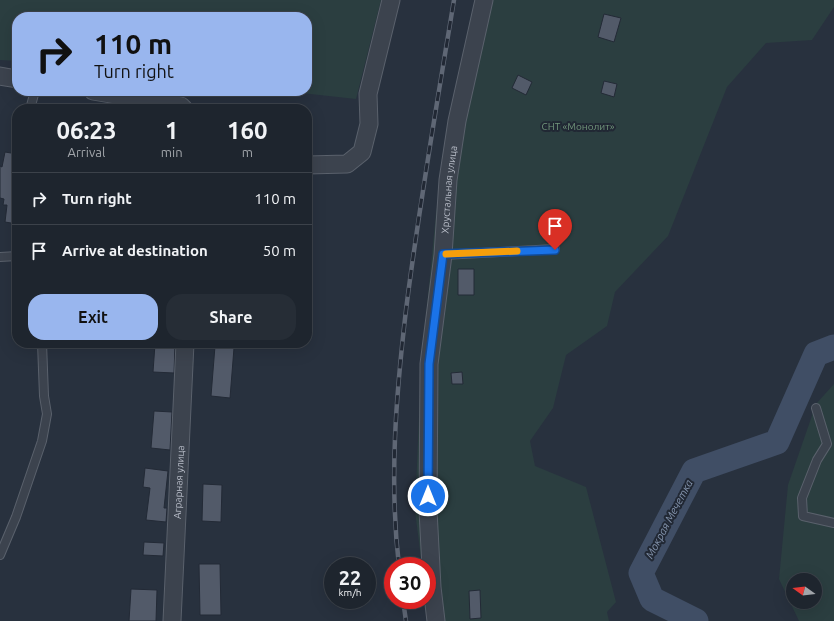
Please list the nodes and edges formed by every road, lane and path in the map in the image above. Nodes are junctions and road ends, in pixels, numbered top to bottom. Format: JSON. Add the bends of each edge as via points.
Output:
{"nodes":[{"id":1,"x":391,"y":0,"type":"edge"},
{"id":2,"x":484,"y":0,"type":"edge"},
{"id":3,"x":0,"y":76,"type":"edge"},
{"id":4,"x":12,"y":77,"type":"edge"},
{"id":5,"x":123,"y":96,"type":"edge"},
{"id":6,"x":169,"y":104,"type":"edge"},
{"id":7,"x":312,"y":165,"type":"edge"},
{"id":8,"x":555,"y":250,"type":"dead end"},
{"id":9,"x":443,"y":254,"type":"junction"},
{"id":10,"x":12,"y":256,"type":"edge"},
{"id":11,"x":0,"y":257,"type":"edge"},
{"id":12,"x":42,"y":348,"type":"edge"},
{"id":13,"x":185,"y":348,"type":"edge"},
{"id":14,"x":816,"y":408,"type":"dead end"},
{"id":15,"x":834,"y":523,"type":"edge"},
{"id":16,"x":0,"y":555,"type":"edge"},
{"id":17,"x":172,"y":621,"type":"edge"},
{"id":18,"x":436,"y":621,"type":"edge"}],
"edges":[{"from":1,"to":7,"type":"street","via":[[368,94],[369,124],[362,152],[347,164]]},
{"from":2,"to":9,"type":"street","name":"Хрустальная улица","via":[[457,121],[448,180]]},
{"from":3,"to":4,"type":"street"},
{"from":5,"to":6,"type":"street"},
{"from":8,"to":9,"type":"lane"},
{"from":9,"to":18,"type":"street","name":"Хрустальная улица","via":[[429,364],[428,510]]},
{"from":10,"to":11,"type":"lane"},
{"from":12,"to":16,"type":"lane","via":[[47,414],[42,441]]},
{"from":13,"to":17,"type":"street","name":"Аграрная улица"},
{"from":14,"to":15,"type":"lane","via":[[826,444],[802,498],[803,516]]}]}
